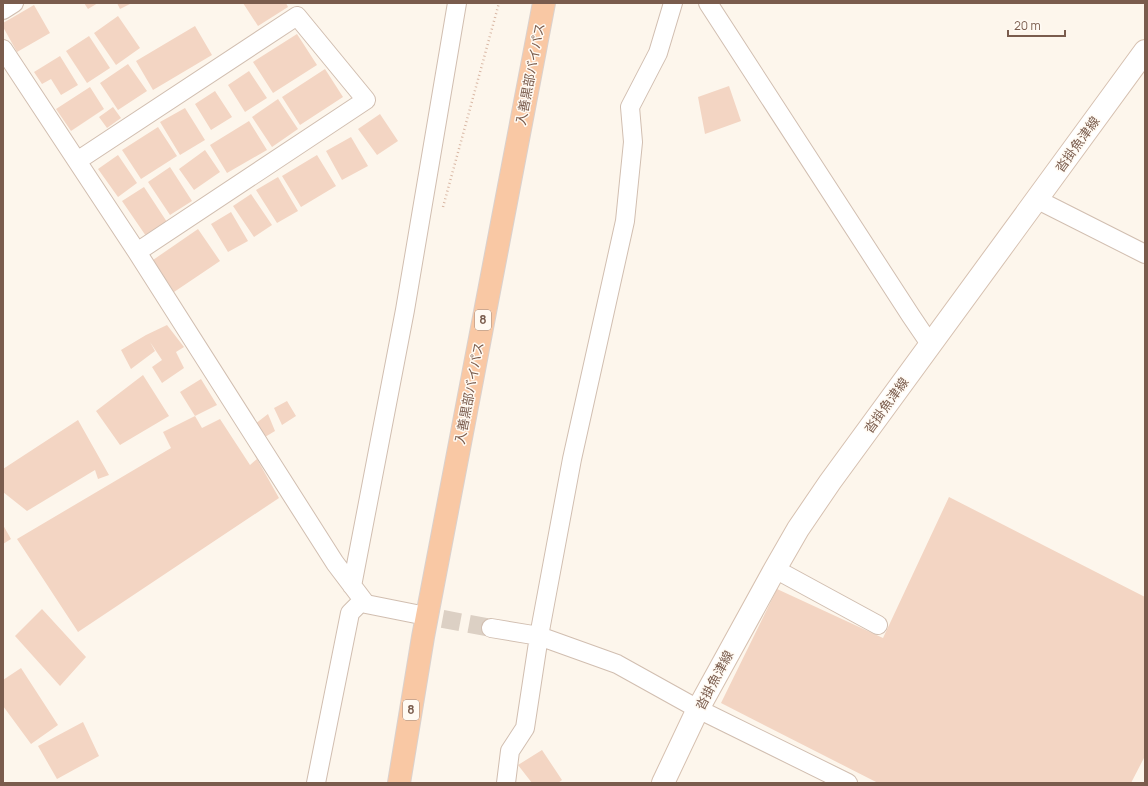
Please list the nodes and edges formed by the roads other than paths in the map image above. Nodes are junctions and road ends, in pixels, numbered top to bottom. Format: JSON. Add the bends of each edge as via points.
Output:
{"nodes":[{"id":1,"x":14,"y":3,"type":"edge"},
{"id":2,"x":457,"y":3,"type":"edge"},
{"id":3,"x":544,"y":3,"type":"edge"},
{"id":4,"x":674,"y":3,"type":"edge"},
{"id":5,"x":708,"y":3,"type":"edge"},
{"id":6,"x":3,"y":10,"type":"edge"},
{"id":7,"x":3,"y":49,"type":"edge"},
{"id":8,"x":1145,"y":51,"type":"edge"},
{"id":9,"x":77,"y":161,"type":"junction"},
{"id":10,"x":1036,"y":199,"type":"junction"},
{"id":11,"x":137,"y":252,"type":"junction"},
{"id":12,"x":1145,"y":254,"type":"edge"},
{"id":13,"x":930,"y":344,"type":"junction"},
{"id":14,"x":774,"y":569,"type":"junction"},
{"id":15,"x":352,"y":586,"type":"junction"},
{"id":16,"x":363,"y":600,"type":"junction"},
{"id":17,"x":416,"y":614,"type":"tunnel mouth"},
{"id":18,"x":878,"y":625,"type":"dead end"},
{"id":19,"x":491,"y":628,"type":"tunnel mouth"},
{"id":20,"x":538,"y":636,"type":"junction"},
{"id":21,"x":698,"y":709,"type":"junction"},
{"id":22,"x":316,"y":783,"type":"edge"},
{"id":23,"x":399,"y":783,"type":"edge"},
{"id":24,"x":506,"y":783,"type":"edge"},
{"id":25,"x":663,"y":783,"type":"edge"},
{"id":26,"x":848,"y":783,"type":"edge"}],
"edges":[{"from":1,"to":6,"type":"street"},
{"from":2,"to":15,"type":"street","via":[[405,310]]},
{"from":3,"to":23,"type":"highway","name":"入善黒部バイパス","number":"8","via":[[423,637]]},
{"from":4,"to":20,"type":"street","via":[[658,53],[630,107],[633,142],[625,221],[572,459]]},
{"from":5,"to":13,"type":"street"},
{"from":7,"to":9,"type":"street"},
{"from":8,"to":10,"type":"main road","name":"沓掛魚津線"},
{"from":9,"to":11,"type":"street"},
{"from":9,"to":11,"type":"street","via":[[297,16],[366,100]]},
{"from":10,"to":12,"type":"street"},
{"from":10,"to":13,"type":"main road","name":"沓掛魚津線"},
{"from":11,"to":15,"type":"street","via":[[335,564]]},
{"from":13,"to":14,"type":"main road","name":"沓掛魚津線","via":[[826,488]]},
{"from":14,"to":18,"type":"street"},
{"from":14,"to":21,"type":"main road","name":"沓掛魚津線"},
{"from":15,"to":16,"type":"street"},
{"from":16,"to":17,"type":"street","via":[[366,604]]},
{"from":16,"to":22,"type":"street","via":[[350,613]]},
{"from":19,"to":20,"type":"street"},
{"from":20,"to":21,"type":"street","via":[[617,664]]},
{"from":20,"to":24,"type":"street","via":[[525,728],[510,751]]},
{"from":21,"to":25,"type":"main road","name":"沓掛魚津線"},
{"from":21,"to":26,"type":"street"}]}
